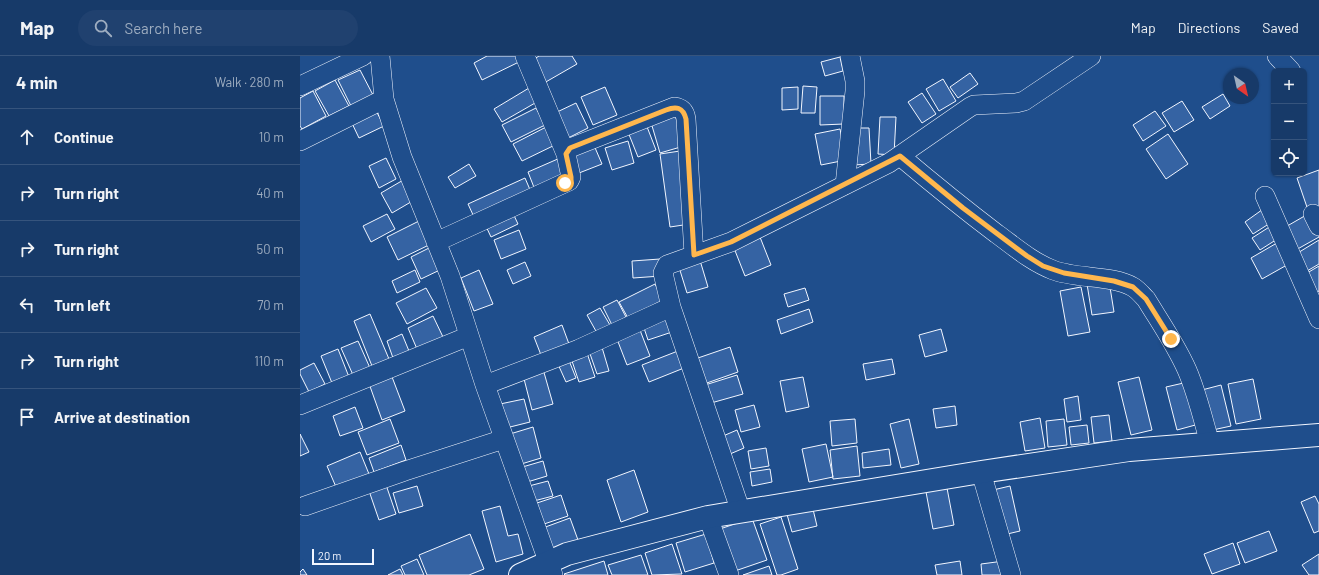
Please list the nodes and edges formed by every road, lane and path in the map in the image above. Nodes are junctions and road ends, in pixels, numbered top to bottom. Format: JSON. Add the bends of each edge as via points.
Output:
{"nodes":[{"id":1,"x":363,"y":56,"type":"edge"},
{"id":2,"x":380,"y":56,"type":"edge"},
{"id":3,"x":524,"y":56,"type":"edge"},
{"id":4,"x":850,"y":56,"type":"edge"},
{"id":5,"x":1091,"y":56,"type":"edge"},
{"id":6,"x":1277,"y":56,"type":"edge"},
{"id":7,"x":1288,"y":68,"type":"edge"},
{"id":8,"x":300,"y":86,"type":"edge"},
{"id":9,"x":384,"y":99,"type":"junction"},
{"id":10,"x":300,"y":141,"type":"edge"},
{"id":11,"x":566,"y":154,"type":"junction"},
{"id":12,"x":900,"y":156,"type":"junction"},
{"id":13,"x":845,"y":185,"type":"junction"},
{"id":14,"x":1265,"y":196,"type":"dead end"},
{"id":15,"x":436,"y":242,"type":"junction"},
{"id":16,"x":694,"y":255,"type":"junction"},
{"id":17,"x":671,"y":307,"type":"junction"},
{"id":18,"x":1319,"y":319,"type":"edge"},
{"id":19,"x":469,"y":336,"type":"junction"},
{"id":20,"x":485,"y":385,"type":"junction"},
{"id":21,"x":300,"y":405,"type":"edge"},
{"id":22,"x":1319,"y":435,"type":"edge"},
{"id":23,"x":504,"y":439,"type":"junction"},
{"id":24,"x":1210,"y":444,"type":"junction"},
{"id":25,"x":981,"y":472,"type":"junction"},
{"id":26,"x":305,"y":506,"type":"dead end"},
{"id":27,"x":741,"y":512,"type":"junction"},
{"id":28,"x":708,"y":517,"type":"junction"},
{"id":29,"x":550,"y":569,"type":"edge"},
{"id":30,"x":520,"y":575,"type":"edge"},
{"id":31,"x":729,"y":575,"type":"edge"},
{"id":32,"x":1011,"y":575,"type":"edge"}],
"edges":[{"from":1,"to":8,"type":"street"},
{"from":2,"to":9,"type":"street"},
{"from":3,"to":11,"type":"street"},
{"from":4,"to":13,"type":"street","via":[[855,91]]},
{"from":5,"to":12,"type":"street","via":[[1024,102],[970,107]]},
{"from":6,"to":7,"type":"street"},
{"from":9,"to":10,"type":"street"},
{"from":9,"to":15,"type":"street","via":[[402,157]]},
{"from":11,"to":15,"type":"street","via":[[571,177],[569,180]]},
{"from":11,"to":16,"type":"street","via":[[570,148],[674,107],[680,108],[686,119]]},
{"from":12,"to":13,"type":"street"},
{"from":12,"to":24,"type":"street","via":[[1027,256],[1054,270],[1123,284],[1133,287],[1140,293],[1180,356],[1195,392]]},
{"from":13,"to":16,"type":"street","via":[[731,242]]},
{"from":14,"to":18,"type":"street"},
{"from":15,"to":19,"type":"street"},
{"from":16,"to":17,"type":"street","via":[[667,266],[664,270]]},
{"from":17,"to":20,"type":"street","via":[[579,349]]},
{"from":17,"to":27,"type":"street"},
{"from":19,"to":20,"type":"street"},
{"from":19,"to":21,"type":"street"},
{"from":20,"to":23,"type":"street"},
{"from":22,"to":24,"type":"main road"},
{"from":23,"to":26,"type":"street"},
{"from":23,"to":29,"type":"street"},
{"from":24,"to":25,"type":"main road","via":[[1129,450]]},
{"from":25,"to":27,"type":"main road"},
{"from":25,"to":32,"type":"street"},
{"from":27,"to":28,"type":"main road"},
{"from":28,"to":29,"type":"main road","via":[[567,554]]},
{"from":28,"to":31,"type":"street"},
{"from":29,"to":30,"type":"main road"}]}
